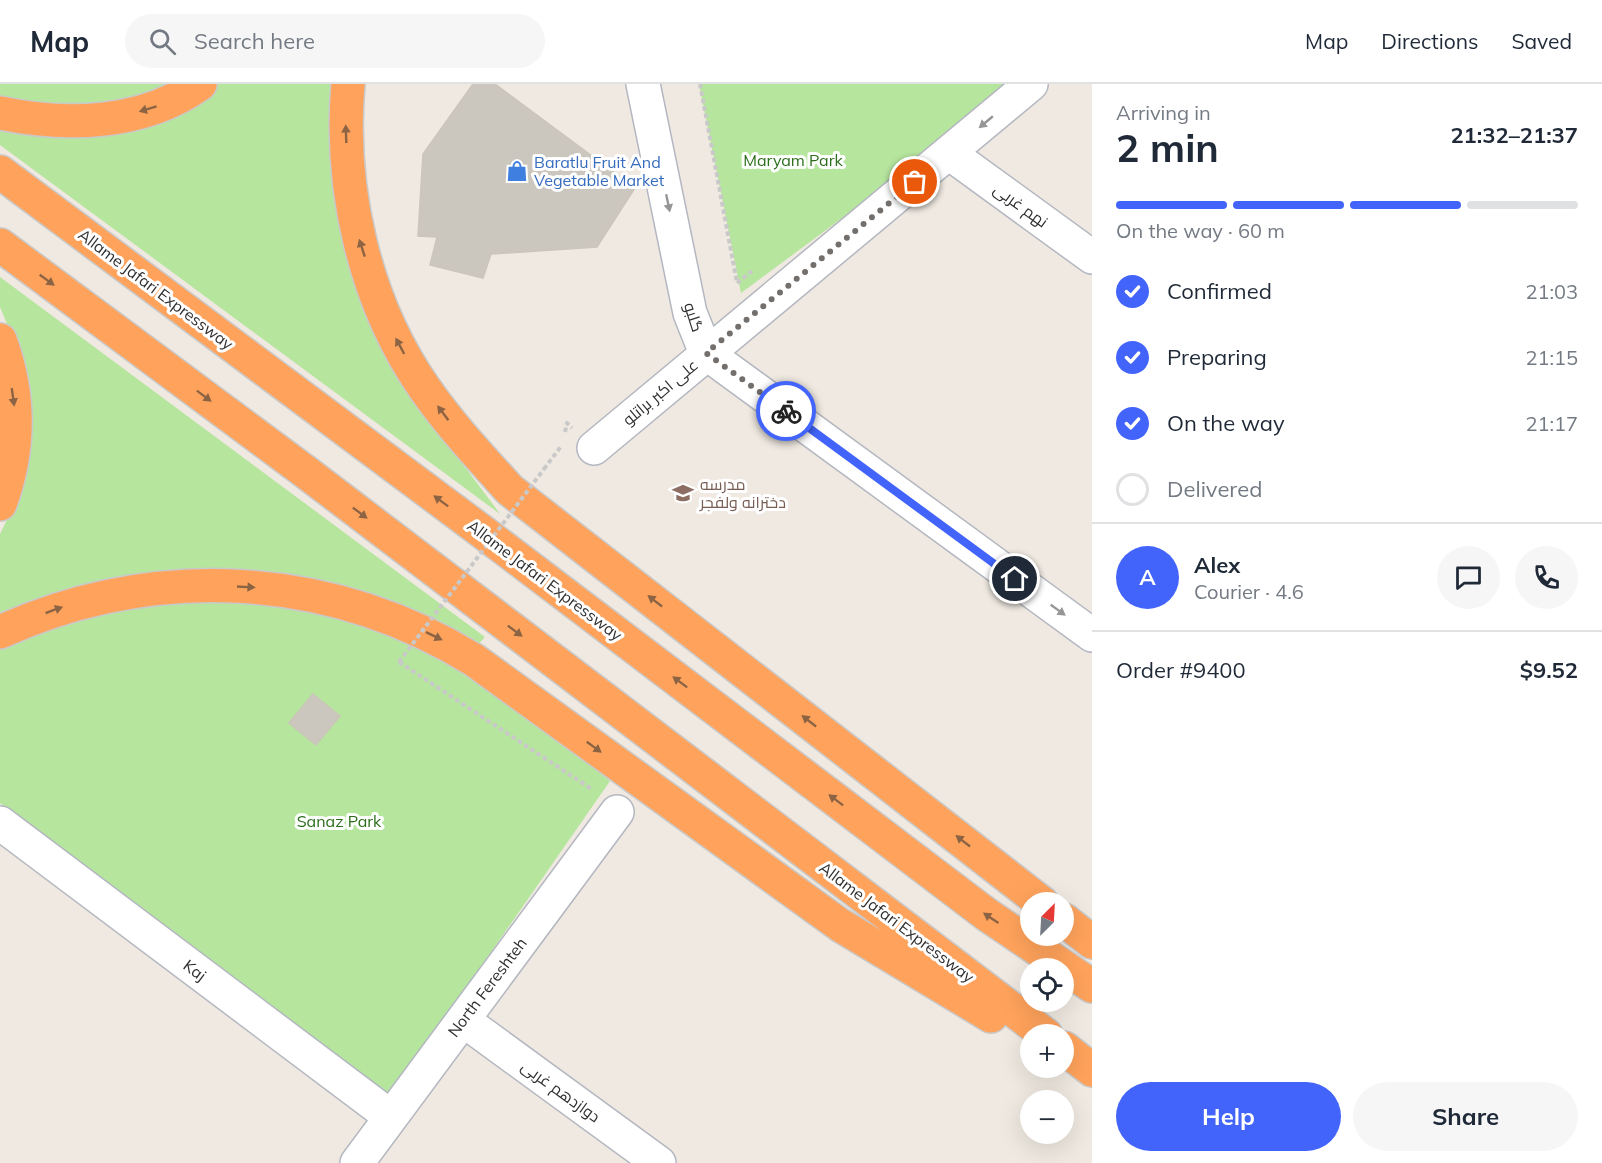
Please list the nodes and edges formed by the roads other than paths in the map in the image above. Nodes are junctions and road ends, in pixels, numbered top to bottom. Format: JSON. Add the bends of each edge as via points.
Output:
{"nodes":[{"id":1,"x":200,"y":84,"type":"edge"},
{"id":2,"x":348,"y":84,"type":"edge"},
{"id":3,"x":643,"y":84,"type":"edge"},
{"id":4,"x":666,"y":84,"type":"edge"},
{"id":5,"x":1031,"y":84,"type":"edge"},
{"id":6,"x":0,"y":113,"type":"edge"},
{"id":7,"x":950,"y":153,"type":"junction"},
{"id":8,"x":0,"y":172,"type":"edge"},
{"id":9,"x":0,"y":245,"type":"edge"},
{"id":10,"x":1092,"y":257,"type":"edge"},
{"id":11,"x":0,"y":340,"type":"edge"},
{"id":12,"x":706,"y":353,"type":"junction"},
{"id":13,"x":578,"y":446,"type":"road end"},
{"id":14,"x":0,"y":504,"type":"edge"},
{"id":15,"x":0,"y":632,"type":"edge"},
{"id":16,"x":1092,"y":635,"type":"edge"},
{"id":17,"x":607,"y":803,"type":"road end"},
{"id":18,"x":0,"y":823,"type":"edge"},
{"id":19,"x":1028,"y":892,"type":"edge"},
{"id":20,"x":1074,"y":928,"type":"edge"},
{"id":21,"x":1092,"y":942,"type":"edge"},
{"id":22,"x":1092,"y":986,"type":"edge"},
{"id":23,"x":462,"y":1020,"type":"junction"},
{"id":24,"x":1032,"y":1024,"type":"edge"},
{"id":25,"x":1020,"y":1034,"type":"edge"},
{"id":26,"x":1074,"y":1056,"type":"edge"},
{"id":27,"x":1074,"y":1066,"type":"edge"},
{"id":28,"x":1092,"y":1070,"type":"edge"},
{"id":29,"x":1092,"y":1078,"type":"edge"},
{"id":30,"x":391,"y":1117,"type":"junction"},
{"id":31,"x":357,"y":1163,"type":"edge"},
{"id":32,"x":659,"y":1163,"type":"edge"}],
"edges":[{"from":1,"to":6,"type":"highway","one_way":true,"via":[[163,104],[110,119],[70,121]]},
{"from":19,"to":2,"type":"highway","one_way":true,"via":[[510,490],[463,440],[423,387],[399,345],[380,304],[359,240],[349,185]]},
{"from":3,"to":12,"type":"street","name":"گلبو","one_way":true,"via":[[690,313]]},
{"from":4,"to":12,"type":"street","name":"گلبو","via":[[711,299]]},
{"from":5,"to":7,"type":"street","name":"علی اکبر براتلو","one_way":true},
{"from":7,"to":10,"type":"street","name":"نهم غربی"},
{"from":7,"to":12,"type":"street","name":"علی اکبر براتلو"},
{"from":22,"to":8,"type":"highway","name":"Allame Jafari Expressway","one_way":true,"via":[[986,914]]},
{"from":9,"to":24,"type":"highway","name":"Allame Jafari Expressway","one_way":true},
{"from":11,"to":14,"type":"highway","one_way":true,"via":[[11,381],[17,434]]},
{"from":12,"to":13,"type":"street","name":"علی اکبر براتلو"},
{"from":12,"to":16,"type":"street","one_way":true},
{"from":15,"to":25,"type":"highway","one_way":true,"via":[[69,605],[118,592],[208,585],[312,595],[406,624],[437,637],[474,660],[840,925]]},
{"from":17,"to":23,"type":"street","name":"North Fereshteh"},
{"from":18,"to":30,"type":"street","name":"Kaj"},
{"from":20,"to":21,"type":"highway"},
{"from":23,"to":30,"type":"street","name":"North Fereshteh"},
{"from":23,"to":32,"type":"street","name":"دوازدهم غربی"},
{"from":26,"to":28,"type":"highway"},
{"from":27,"to":29,"type":"highway"},
{"from":30,"to":31,"type":"street","name":"North Fereshteh"}]}
